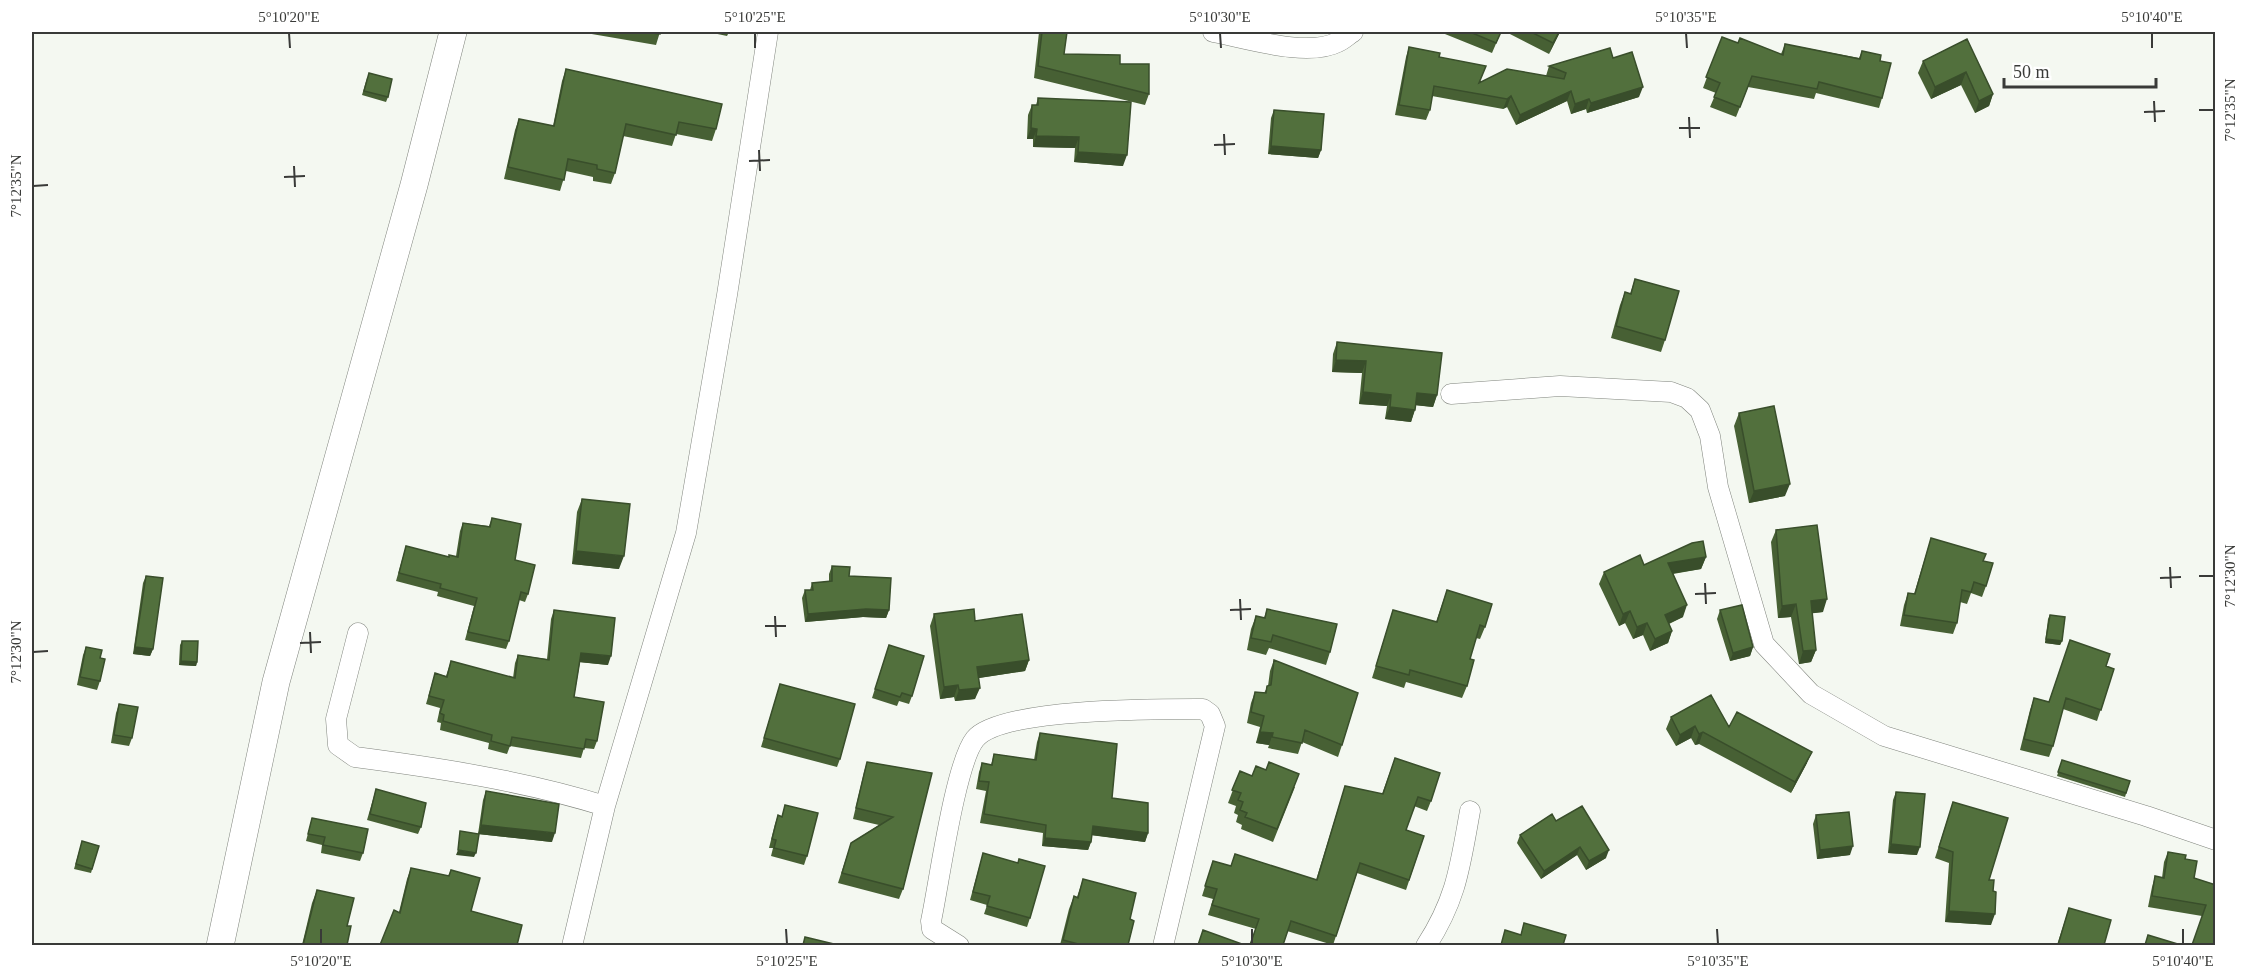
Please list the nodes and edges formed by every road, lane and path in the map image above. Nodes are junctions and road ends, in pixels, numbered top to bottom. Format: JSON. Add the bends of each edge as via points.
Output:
{"nodes":[{"id":1,"x":453,"y":32,"type":"edge"},
{"id":2,"x":768,"y":32,"type":"edge"},
{"id":3,"x":1213,"y":32,"type":"edge"},
{"id":4,"x":1353,"y":32,"type":"edge"},
{"id":5,"x":1451,"y":394,"type":"dead end"},
{"id":6,"x":358,"y":633,"type":"dead end"},
{"id":7,"x":605,"y":806,"type":"junction"},
{"id":8,"x":1470,"y":811,"type":"dead end"},
{"id":9,"x":2216,"y":840,"type":"edge"},
{"id":10,"x":220,"y":945,"type":"edge"},
{"id":11,"x":572,"y":945,"type":"edge"},
{"id":12,"x":959,"y":945,"type":"edge"},
{"id":13,"x":1164,"y":945,"type":"edge"},
{"id":14,"x":1426,"y":945,"type":"edge"}],
"edges":[{"from":1,"to":10,"type":"main road","via":[[276,682]]},
{"from":2,"to":7,"type":"street","via":[[686,533]]},
{"from":3,"to":4,"type":"street","via":[[1310,47],[1337,43]]},
{"from":5,"to":9,"type":"street","via":[[1560,386],[1671,392],[1687,398],[1700,410],[1710,436],[1718,487],[1764,644],[1811,694],[1884,736]]},
{"from":6,"to":7,"type":"street","via":[[336,719],[339,745],[355,757],[505,782]]},
{"from":7,"to":11,"type":"street"},
{"from":8,"to":14,"type":"street","via":[[1457,883],[1445,917]]},
{"from":12,"to":13,"type":"street","via":[[932,929],[931,921],[962,765],[976,738],[996,724],[1075,713],[1203,709],[1215,726]]}]}
